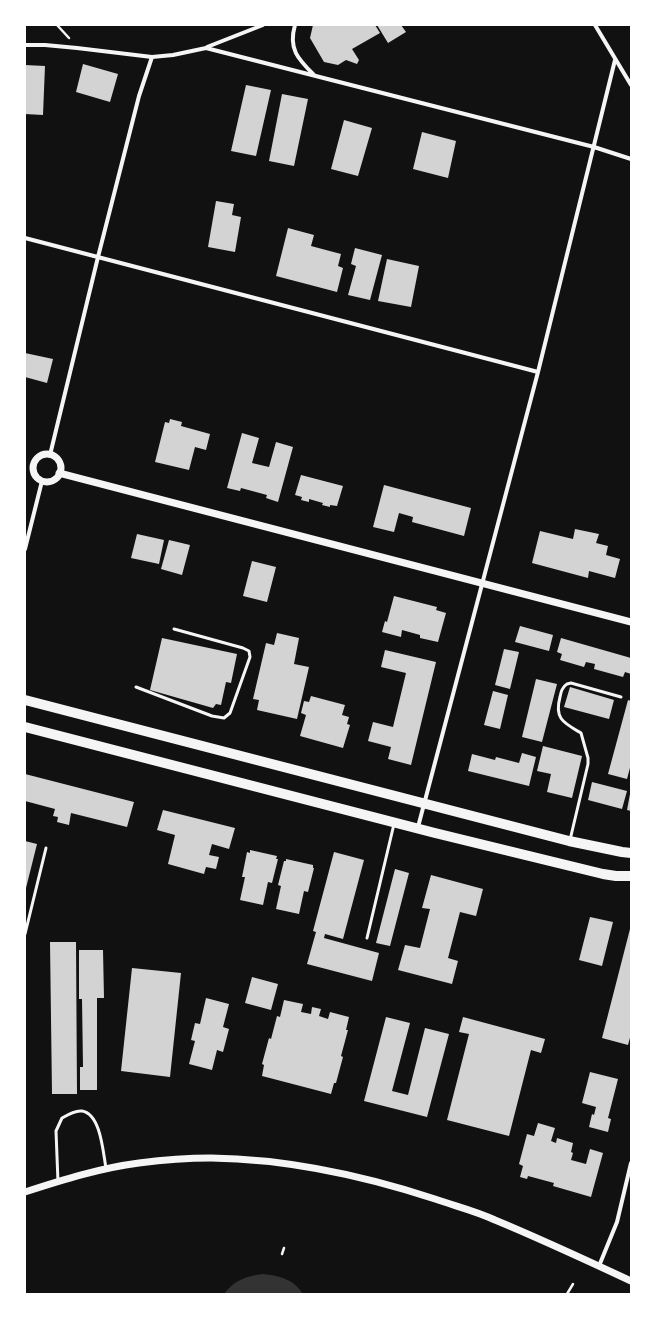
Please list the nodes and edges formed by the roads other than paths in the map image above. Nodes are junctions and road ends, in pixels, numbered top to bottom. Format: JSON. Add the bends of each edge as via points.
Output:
{"nodes":[{"id":1,"x":263,"y":25,"type":"edge"},
{"id":2,"x":294,"y":25,"type":"edge"},
{"id":3,"x":595,"y":25,"type":"edge"},
{"id":4,"x":25,"y":45,"type":"edge"},
{"id":5,"x":206,"y":48,"type":"junction"},
{"id":6,"x":152,"y":57,"type":"junction"},
{"id":7,"x":615,"y":60,"type":"junction"},
{"id":8,"x":314,"y":76,"type":"junction"},
{"id":9,"x":631,"y":86,"type":"edge"},
{"id":10,"x":594,"y":147,"type":"junction"},
{"id":11,"x":631,"y":159,"type":"edge"},
{"id":12,"x":25,"y":238,"type":"edge"},
{"id":13,"x":98,"y":257,"type":"junction"},
{"id":14,"x":538,"y":372,"type":"junction"},
{"id":15,"x":50,"y":455,"type":"junction"},
{"id":16,"x":25,"y":463,"type":"edge"},
{"id":17,"x":33,"y":465,"type":"junction"},
{"id":18,"x":59,"y":473,"type":"junction"},
{"id":19,"x":42,"y":481,"type":"junction"},
{"id":20,"x":25,"y":549,"type":"edge"},
{"id":21,"x":483,"y":583,"type":"junction"},
{"id":22,"x":631,"y":622,"type":"edge"},
{"id":23,"x":174,"y":629,"type":"dead end"},
{"id":24,"x":136,"y":687,"type":"dead end"},
{"id":25,"x":621,"y":697,"type":"dead end"},
{"id":26,"x":25,"y":700,"type":"edge"},
{"id":27,"x":25,"y":727,"type":"edge"},
{"id":28,"x":424,"y":804,"type":"junction"},
{"id":29,"x":395,"y":822,"type":"junction"},
{"id":30,"x":418,"y":828,"type":"junction"},
{"id":31,"x":569,"y":841,"type":"junction"},
{"id":32,"x":46,"y":848,"type":"dead end"},
{"id":33,"x":631,"y":853,"type":"edge"},
{"id":34,"x":631,"y":876,"type":"edge"},
{"id":35,"x":25,"y":934,"type":"edge"},
{"id":36,"x":367,"y":938,"type":"dead end"},
{"id":37,"x":631,"y":1163,"type":"edge"},
{"id":38,"x":106,"y":1169,"type":"junction"},
{"id":39,"x":58,"y":1182,"type":"junction"},
{"id":40,"x":25,"y":1192,"type":"edge"},
{"id":41,"x":600,"y":1266,"type":"junction"},
{"id":42,"x":631,"y":1281,"type":"edge"}],
"edges":[{"from":1,"to":5,"type":"street"},
{"from":2,"to":8,"type":"street","via":[[292,37],[297,58]]},
{"from":3,"to":7,"type":"street"},
{"from":4,"to":6,"type":"street"},
{"from":5,"to":6,"type":"street"},
{"from":5,"to":8,"type":"street"},
{"from":6,"to":13,"type":"street","via":[[139,96]]},
{"from":7,"to":9,"type":"street"},
{"from":7,"to":10,"type":"street"},
{"from":8,"to":10,"type":"street"},
{"from":10,"to":11,"type":"street"},
{"from":10,"to":14,"type":"street"},
{"from":12,"to":13,"type":"street"},
{"from":13,"to":14,"type":"street"},
{"from":13,"to":15,"type":"street"},
{"from":14,"to":21,"type":"street"},
{"from":15,"to":17,"type":"street","via":[[38,458]]},
{"from":15,"to":18,"type":"street","via":[[58,460]]},
{"from":16,"to":17,"type":"street"},
{"from":17,"to":19,"type":"street","via":[[36,477]]},
{"from":18,"to":19,"type":"street","via":[[53,480]]},
{"from":18,"to":21,"type":"street"},
{"from":19,"to":20,"type":"street"},
{"from":21,"to":22,"type":"street"},
{"from":21,"to":28,"type":"street"},
{"from":23,"to":24,"type":"lane","via":[[249,651],[250,657],[230,713],[224,718],[212,716]]},
{"from":25,"to":31,"type":"lane","via":[[571,684],[562,689],[558,704],[559,717],[563,723],[581,733],[588,758],[581,798]]},
{"from":26,"to":28,"type":"main road"},
{"from":27,"to":29,"type":"main road"},
{"from":28,"to":30,"type":"street"},
{"from":28,"to":31,"type":"main road"},
{"from":29,"to":30,"type":"main road"},
{"from":29,"to":36,"type":"lane"},
{"from":30,"to":34,"type":"main road","via":[[603,874]]},
{"from":31,"to":33,"type":"main road"},
{"from":32,"to":35,"type":"lane"},
{"from":37,"to":41,"type":"street","via":[[617,1222]]},
{"from":38,"to":39,"type":"street"},
{"from":38,"to":39,"type":"lane","via":[[99,1130],[93,1117],[82,1111],[72,1112],[62,1118],[56,1131]]},
{"from":38,"to":41,"type":"street","via":[[138,1163],[210,1158],[241,1159],[309,1168],[365,1179],[460,1207],[494,1219]]},
{"from":39,"to":40,"type":"street"},
{"from":41,"to":42,"type":"street"}]}
